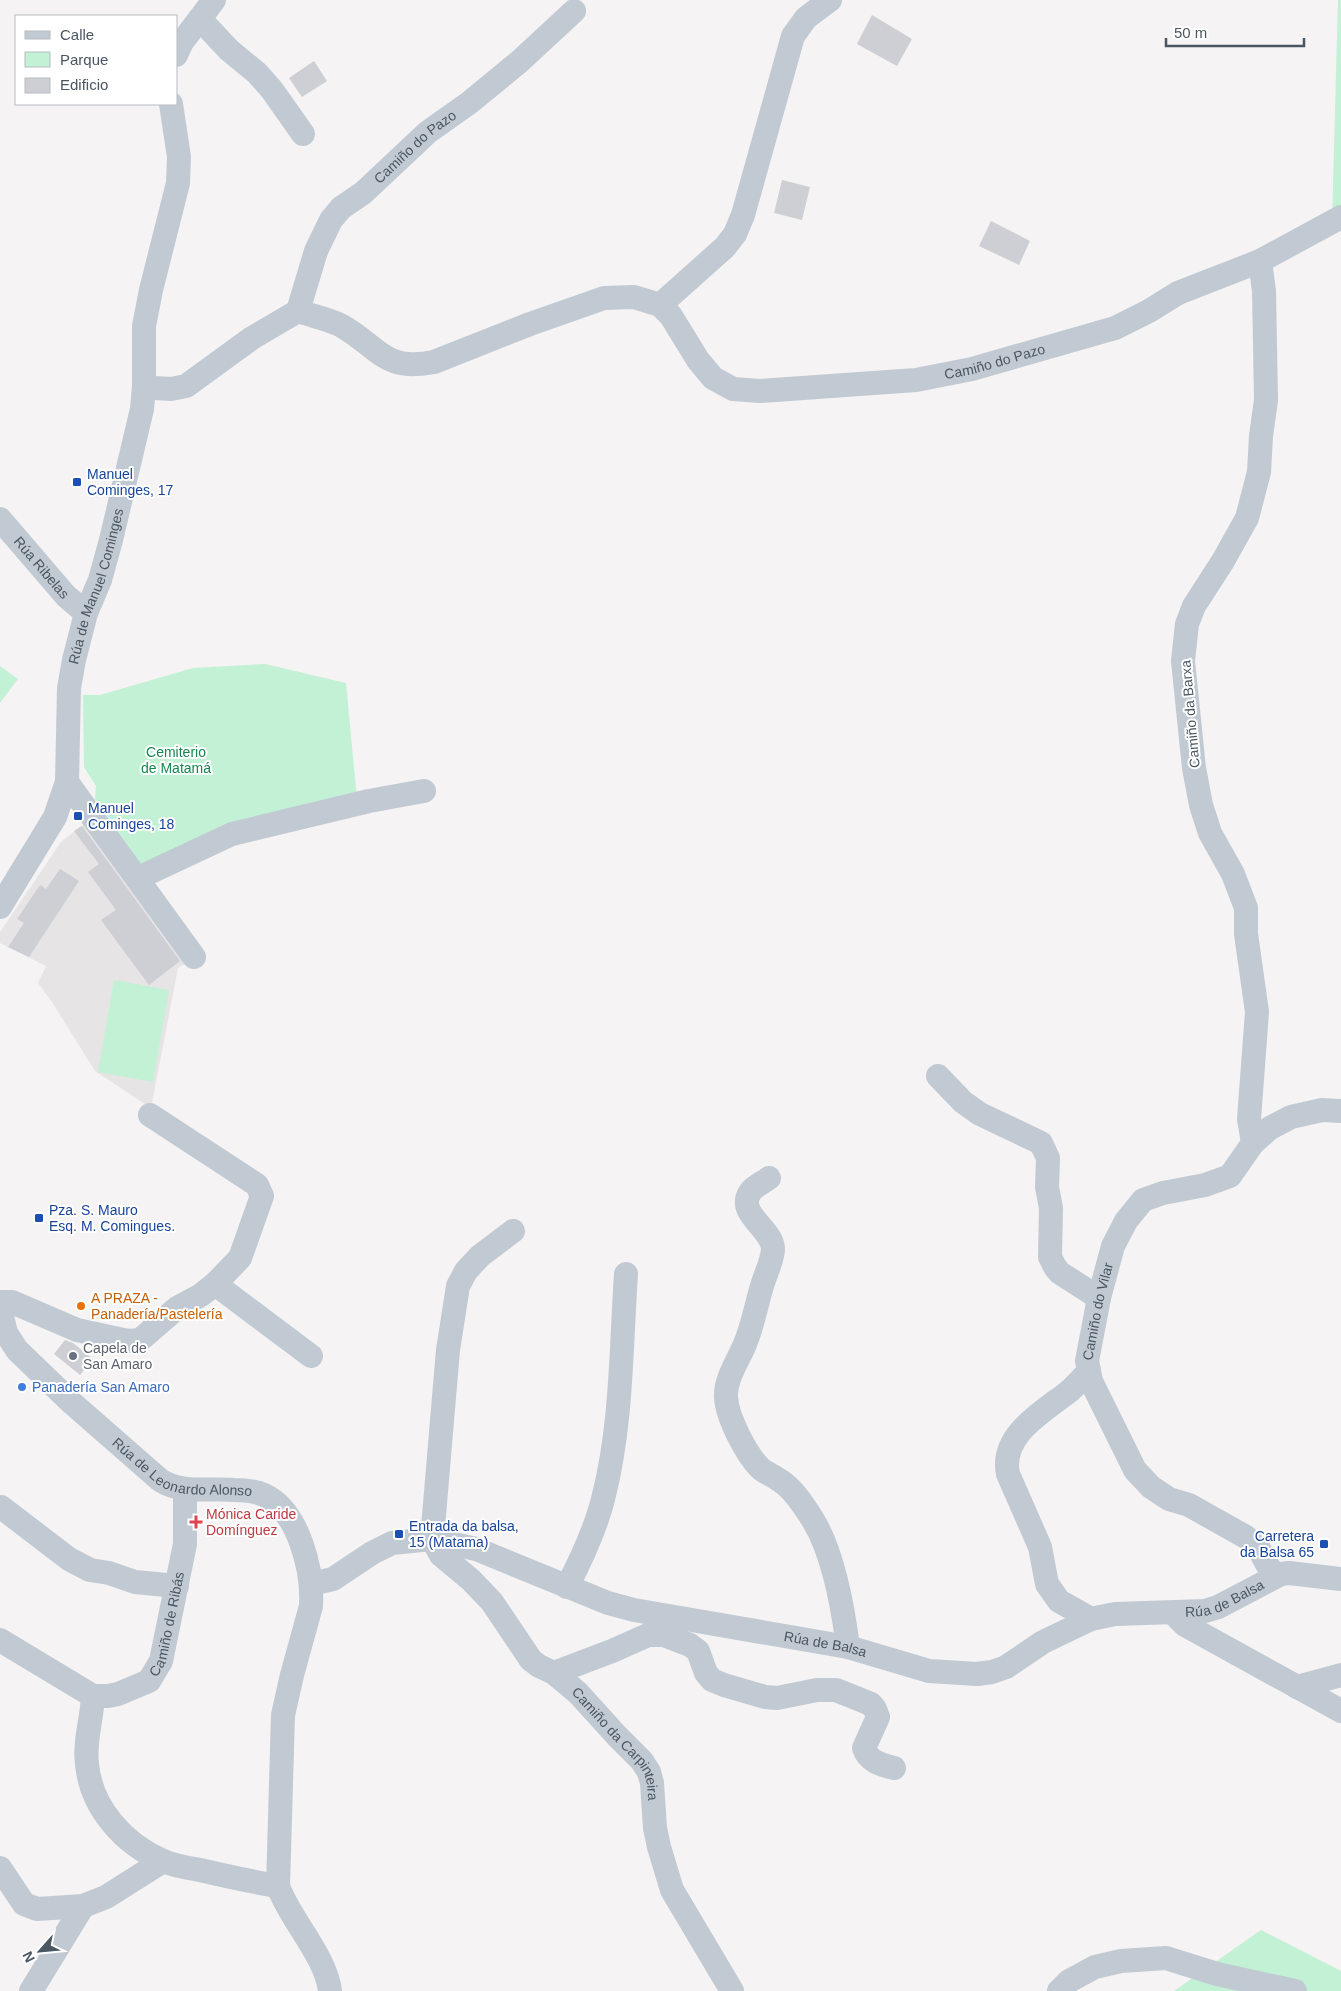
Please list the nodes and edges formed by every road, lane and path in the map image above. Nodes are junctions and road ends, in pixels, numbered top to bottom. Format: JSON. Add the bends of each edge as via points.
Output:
{"nodes":[{"id":1,"x":214,"y":0,"type":"edge"},
{"id":2,"x":830,"y":0,"type":"edge"},
{"id":3,"x":574,"y":11,"type":"dead end"},
{"id":4,"x":200,"y":19,"type":"junction"},
{"id":5,"x":178,"y":51,"type":"edge"},
{"id":6,"x":170,"y":105,"type":"edge"},
{"id":7,"x":303,"y":134,"type":"dead end"},
{"id":8,"x":1341,"y":217,"type":"edge"},
{"id":9,"x":1260,"y":261,"type":"junction"},
{"id":10,"x":660,"y":305,"type":"junction"},
{"id":11,"x":298,"y":311,"type":"junction"},
{"id":12,"x":144,"y":386,"type":"junction"},
{"id":13,"x":0,"y":519,"type":"edge"},
{"id":14,"x":86,"y":613,"type":"junction"},
{"id":15,"x":67,"y":782,"type":"junction"},
{"id":16,"x":424,"y":791,"type":"dead end"},
{"id":17,"x":138,"y":878,"type":"junction"},
{"id":18,"x":0,"y":907,"type":"edge"},
{"id":19,"x":194,"y":957,"type":"dead end"},
{"id":20,"x":938,"y":1076,"type":"dead end"},
{"id":21,"x":1341,"y":1111,"type":"edge"},
{"id":22,"x":150,"y":1115,"type":"dead end"},
{"id":23,"x":1254,"y":1143,"type":"junction"},
{"id":24,"x":770,"y":1178,"type":"dead end"},
{"id":25,"x":513,"y":1231,"type":"dead end"},
{"id":26,"x":626,"y":1274,"type":"dead end"},
{"id":27,"x":215,"y":1284,"type":"junction"},
{"id":28,"x":1099,"y":1298,"type":"junction"},
{"id":29,"x":0,"y":1302,"type":"edge"},
{"id":30,"x":0,"y":1308,"type":"edge"},
{"id":31,"x":311,"y":1356,"type":"dead end"},
{"id":32,"x":1089,"y":1371,"type":"junction"},
{"id":33,"x":185,"y":1489,"type":"junction"},
{"id":34,"x":1,"y":1507,"type":"edge"},
{"id":35,"x":432,"y":1539,"type":"junction"},
{"id":36,"x":1274,"y":1577,"type":"junction"},
{"id":37,"x":1341,"y":1579,"type":"edge"},
{"id":38,"x":311,"y":1584,"type":"junction"},
{"id":39,"x":177,"y":1586,"type":"junction"},
{"id":40,"x":567,"y":1587,"type":"junction"},
{"id":41,"x":1173,"y":1613,"type":"junction"},
{"id":42,"x":679,"y":1618,"type":"junction"},
{"id":43,"x":1092,"y":1619,"type":"junction"},
{"id":44,"x":0,"y":1640,"type":"edge"},
{"id":45,"x":848,"y":1647,"type":"junction"},
{"id":46,"x":698,"y":1651,"type":"junction"},
{"id":47,"x":554,"y":1672,"type":"junction"},
{"id":48,"x":1341,"y":1675,"type":"edge"},
{"id":49,"x":1297,"y":1687,"type":"junction"},
{"id":50,"x":93,"y":1696,"type":"junction"},
{"id":51,"x":1341,"y":1710,"type":"edge"},
{"id":52,"x":894,"y":1768,"type":"dead end"},
{"id":53,"x":163,"y":1861,"type":"junction"},
{"id":54,"x":0,"y":1868,"type":"edge"},
{"id":55,"x":278,"y":1886,"type":"junction"},
{"id":56,"x":83,"y":1906,"type":"junction"},
{"id":57,"x":31,"y":1991,"type":"edge"},
{"id":58,"x":330,"y":1991,"type":"edge"},
{"id":59,"x":732,"y":1991,"type":"edge"},
{"id":60,"x":1059,"y":1991,"type":"edge"},
{"id":61,"x":1295,"y":1991,"type":"edge"}],
"edges":[{"from":1,"to":4,"type":"street"},
{"from":2,"to":10,"type":"street","via":[[806,18],[793,36],[735,234],[725,247]]},
{"from":3,"to":11,"type":"street","name":"Camiño do Pazo","via":[[519,62],[428,132],[341,208],[331,220],[316,251]]},
{"from":4,"to":5,"type":"street"},
{"from":4,"to":7,"type":"street","via":[[267,84]]},
{"from":6,"to":12,"type":"street","name":"Rúa de Manuel Cominges","via":[[179,157],[178,184],[144,326]]},
{"from":8,"to":9,"type":"street","name":"Camiño do Pazo"},
{"from":9,"to":10,"type":"street","name":"Camiño do Pazo","via":[[1178,293],[1115,328],[972,369],[916,380],[871,384],[760,391],[733,388],[713,378],[698,360],[672,316]]},
{"from":9,"to":23,"type":"street","name":"Camiño da Barxa","via":[[1264,291],[1266,400],[1259,472],[1247,518],[1194,606],[1187,624],[1183,662],[1201,805],[1210,833],[1233,874],[1246,908],[1246,934],[1257,1012],[1249,1119]]},
{"from":10,"to":11,"type":"street","via":[[634,297],[604,298],[434,362],[417,365],[398,364],[339,325]]},
{"from":11,"to":12,"type":"street","via":[[252,338],[186,386],[171,389]]},
{"from":12,"to":14,"type":"street","name":"Rúa de Manuel Cominges","via":[[142,409],[111,540],[100,580]]},
{"from":13,"to":14,"type":"street","name":"Rúa Ribelas","via":[[66,596]]},
{"from":14,"to":15,"type":"street","name":"Rúa de Manuel Cominges","via":[[69,688]]},
{"from":15,"to":17,"type":"street"},
{"from":15,"to":18,"type":"street","name":"Rúa de Manuel Cominges","via":[[55,817]]},
{"from":16,"to":17,"type":"street","via":[[232,834]]},
{"from":17,"to":19,"type":"street"},
{"from":20,"to":28,"type":"street","via":[[963,1102],[980,1114],[1042,1143],[1048,1158],[1050,1257],[1060,1273]]},
{"from":21,"to":23,"type":"street","name":"Camiño do Vilar","via":[[1322,1110],[1291,1117],[1270,1128]]},
{"from":22,"to":27,"type":"street","via":[[256,1185],[262,1196],[240,1258]]},
{"from":23,"to":28,"type":"street","name":"Camiño do Vilar","via":[[1230,1176],[1143,1200],[1126,1221],[1113,1246]]},
{"from":24,"to":45,"type":"street","via":[[751,1191],[748,1198],[751,1215],[767,1233],[773,1249],[753,1324],[728,1382],[726,1396],[748,1452],[762,1470],[790,1490],[822,1538],[831,1563]]},
{"from":25,"to":35,"type":"street","via":[[480,1256],[458,1286],[448,1350]]},
{"from":26,"to":40,"type":"street","via":[[609,1472],[597,1519]]},
{"from":27,"to":29,"type":"street","via":[[177,1308],[140,1340],[128,1341],[77,1330],[12,1302]]},
{"from":27,"to":31,"type":"street"},
{"from":28,"to":32,"type":"street","name":"Camiño do Vilar","via":[[1087,1361]]},
{"from":30,"to":33,"type":"street","name":"Rúa de Leonardo Alonso","via":[[6,1333],[22,1355],[160,1480]]},
{"from":32,"to":36,"type":"street","name":"Camiño do Vilar","via":[[1095,1390],[1140,1476],[1169,1499],[1189,1505],[1246,1537],[1259,1550]]},
{"from":32,"to":43,"type":"street","via":[[1024,1426],[1014,1442],[1007,1466],[1040,1547],[1047,1584],[1059,1601]]},
{"from":33,"to":38,"type":"street","name":"Rúa de Leonardo Alonso","via":[[236,1490],[272,1500],[290,1520],[300,1539]]},
{"from":33,"to":39,"type":"street","name":"Camiño de Ribás","via":[[186,1537]]},
{"from":34,"to":39,"type":"street","via":[[69,1559],[90,1570],[135,1582]]},
{"from":35,"to":38,"type":"street","name":"Rúa de Balsa","via":[[392,1543],[372,1552],[333,1579]]},
{"from":35,"to":40,"type":"street","name":"Rúa de Balsa","via":[[476,1549]]},
{"from":35,"to":47,"type":"street","name":"Camiño da Carpinteira","via":[[441,1555],[487,1596],[532,1660]]},
{"from":36,"to":37,"type":"street","name":"Rúa de Balsa","via":[[1288,1573]]},
{"from":36,"to":41,"type":"street","name":"Rúa de Balsa","via":[[1218,1607],[1193,1613]]},
{"from":38,"to":55,"type":"street","name":"Rúa de Leonardo Alonso","via":[[311,1606],[284,1715]]},
{"from":39,"to":50,"type":"street","name":"Camiño de Ribás","via":[[162,1661],[149,1681],[118,1694]]},
{"from":40,"to":42,"type":"street","name":"Rúa de Balsa","via":[[608,1603]]},
{"from":41,"to":43,"type":"street","name":"Rúa de Balsa","via":[[1115,1614]]},
{"from":41,"to":49,"type":"street","via":[[1185,1625]]},
{"from":42,"to":45,"type":"street","name":"Rúa de Balsa"},
{"from":42,"to":46,"type":"street","via":[[679,1625],[696,1640]]},
{"from":43,"to":45,"type":"street","name":"Rúa de Balsa","via":[[1043,1642],[1006,1667],[978,1674],[929,1671]]},
{"from":44,"to":50,"type":"street"},
{"from":46,"to":47,"type":"street","via":[[690,1645],[656,1634],[648,1635]]},
{"from":46,"to":52,"type":"street","via":[[706,1673],[724,1685],[777,1698],[836,1690],[871,1704],[878,1717],[864,1748],[866,1754],[881,1765]]},
{"from":47,"to":59,"type":"street","name":"Camiño da Carpinteira","via":[[578,1693],[649,1772],[655,1828],[672,1890]]},
{"from":48,"to":49,"type":"street"},
{"from":49,"to":51,"type":"street"},
{"from":50,"to":53,"type":"street","via":[[86,1764],[98,1803],[105,1816],[136,1845]]},
{"from":53,"to":55,"type":"street"},
{"from":53,"to":56,"type":"street","via":[[106,1897]]},
{"from":54,"to":56,"type":"street","via":[[24,1904],[37,1909]]},
{"from":55,"to":58,"type":"street","name":"Rúa de Leonardo Alonso","via":[[316,1954]]},
{"from":56,"to":57,"type":"street"},
{"from":60,"to":61,"type":"street","via":[[1069,1981],[1095,1966],[1166,1958],[1217,1974]]}]}
